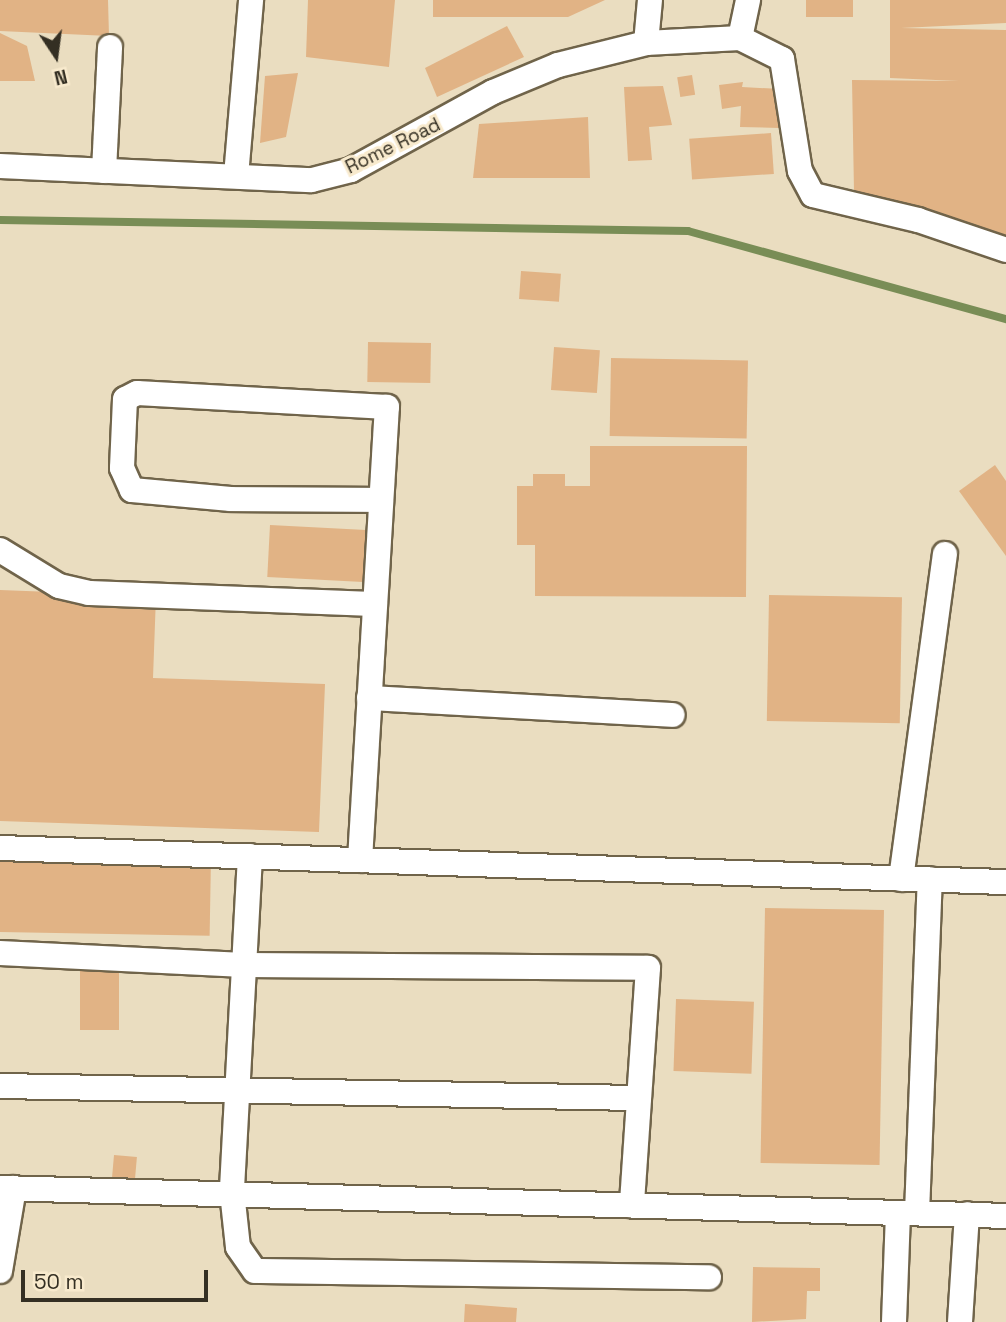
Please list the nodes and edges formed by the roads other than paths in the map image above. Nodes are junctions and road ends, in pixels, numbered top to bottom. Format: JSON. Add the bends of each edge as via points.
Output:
{"nodes":[{"id":1,"x":251,"y":0,"type":"edge"},
{"id":2,"x":650,"y":0,"type":"edge"},
{"id":3,"x":748,"y":0,"type":"edge"},
{"id":4,"x":740,"y":38,"type":"junction"},
{"id":5,"x":646,"y":43,"type":"junction"},
{"id":6,"x":110,"y":47,"type":"dead end"},
{"id":7,"x":0,"y":166,"type":"edge"},
{"id":8,"x":104,"y":171,"type":"junction"},
{"id":9,"x":236,"y":176,"type":"junction"},
{"id":10,"x":1006,"y":250,"type":"edge"},
{"id":11,"x":380,"y":500,"type":"junction"},
{"id":12,"x":0,"y":550,"type":"edge"},
{"id":13,"x":945,"y":554,"type":"dead end"},
{"id":14,"x":374,"y":604,"type":"junction"},
{"id":15,"x":369,"y":698,"type":"junction"},
{"id":16,"x":673,"y":715,"type":"dead end"},
{"id":17,"x":0,"y":848,"type":"edge"},
{"id":18,"x":250,"y":856,"type":"junction"},
{"id":19,"x":360,"y":860,"type":"junction"},
{"id":20,"x":901,"y":879,"type":"junction"},
{"id":21,"x":930,"y":879,"type":"junction"},
{"id":22,"x":1006,"y":882,"type":"edge"},
{"id":23,"x":0,"y":953,"type":"edge"},
{"id":24,"x":244,"y":965,"type":"junction"},
{"id":25,"x":0,"y":1086,"type":"edge"},
{"id":26,"x":237,"y":1087,"type":"junction"},
{"id":27,"x":639,"y":1098,"type":"junction"},
{"id":28,"x":7,"y":1188,"type":"edge"},
{"id":29,"x":232,"y":1192,"type":"junction"},
{"id":30,"x":632,"y":1205,"type":"junction"},
{"id":31,"x":908,"y":1213,"type":"junction"},
{"id":32,"x":967,"y":1214,"type":"junction"},
{"id":33,"x":1006,"y":1216,"type":"edge"},
{"id":34,"x":0,"y":1271,"type":"edge"},
{"id":35,"x":709,"y":1277,"type":"dead end"},
{"id":36,"x":894,"y":1322,"type":"edge"},
{"id":37,"x":960,"y":1322,"type":"edge"}],
"edges":[{"from":1,"to":9,"type":"lane"},
{"from":2,"to":5,"type":"lane"},
{"from":3,"to":4,"type":"lane"},
{"from":4,"to":5,"type":"lane","name":"Rome Road"},
{"from":4,"to":10,"type":"lane","via":[[782,59],[800,171],[813,195],[918,220]]},
{"from":5,"to":9,"type":"lane","name":"Rome Road","via":[[558,65],[493,92],[351,170],[312,180]]},
{"from":6,"to":8,"type":"lane"},
{"from":7,"to":8,"type":"lane","name":"Rome Road"},
{"from":8,"to":9,"type":"lane","name":"Rome Road"},
{"from":11,"to":11,"type":"lane","via":[[232,499],[132,490],[122,468],[125,399],[136,393],[387,407]]},
{"from":11,"to":14,"type":"lane"},
{"from":12,"to":14,"type":"lane","via":[[59,586],[89,593]]},
{"from":13,"to":20,"type":"lane"},
{"from":14,"to":15,"type":"lane"},
{"from":15,"to":16,"type":"lane"},
{"from":15,"to":19,"type":"lane"},
{"from":17,"to":18,"type":"lane"},
{"from":18,"to":19,"type":"lane"},
{"from":18,"to":24,"type":"lane"},
{"from":19,"to":20,"type":"lane"},
{"from":20,"to":21,"type":"lane"},
{"from":21,"to":22,"type":"lane"},
{"from":21,"to":31,"type":"lane"},
{"from":23,"to":24,"type":"lane"},
{"from":24,"to":26,"type":"lane"},
{"from":24,"to":27,"type":"lane","via":[[648,968]]},
{"from":25,"to":26,"type":"lane"},
{"from":26,"to":27,"type":"lane"},
{"from":26,"to":29,"type":"lane"},
{"from":27,"to":30,"type":"lane"},
{"from":28,"to":29,"type":"lane"},
{"from":28,"to":34,"type":"lane"},
{"from":29,"to":30,"type":"lane"},
{"from":29,"to":35,"type":"lane","via":[[238,1247],[255,1272]]},
{"from":30,"to":31,"type":"lane"},
{"from":31,"to":32,"type":"lane"},
{"from":31,"to":36,"type":"lane"},
{"from":32,"to":33,"type":"lane"},
{"from":32,"to":37,"type":"lane"}]}
